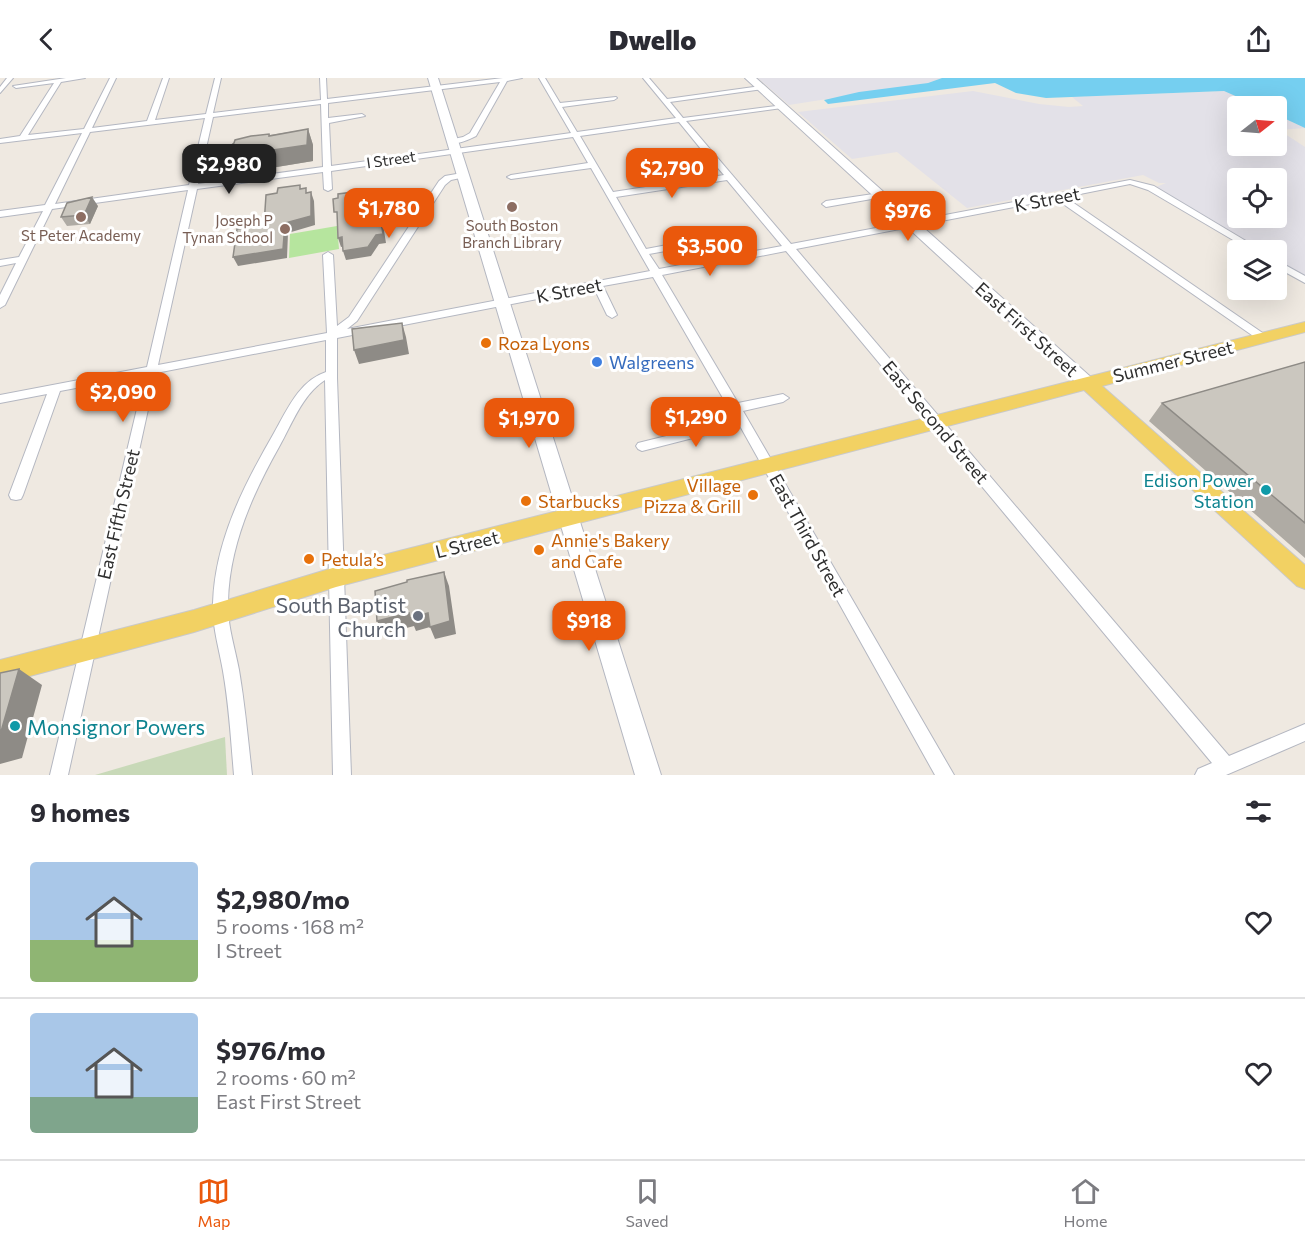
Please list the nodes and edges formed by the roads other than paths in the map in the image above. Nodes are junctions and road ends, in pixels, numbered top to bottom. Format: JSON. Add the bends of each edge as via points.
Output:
{"nodes":[{"id":1,"x":9,"y":78,"type":"edge"},
{"id":2,"x":82,"y":78,"type":"edge"},
{"id":3,"x":113,"y":78,"type":"edge"},
{"id":4,"x":166,"y":78,"type":"edge"},
{"id":5,"x":218,"y":78,"type":"edge"},
{"id":6,"x":323,"y":78,"type":"edge"},
{"id":7,"x":519,"y":78,"type":"edge"},
{"id":8,"x":542,"y":78,"type":"edge"},
{"id":9,"x":646,"y":78,"type":"edge"},
{"id":10,"x":750,"y":78,"type":"edge"},
{"id":11,"x":508,"y":79,"type":"edge"},
{"id":12,"x":60,"y":81,"type":"junction"},
{"id":13,"x":471,"y":81,"type":"edge"},
{"id":14,"x":434,"y":83,"type":"edge"},
{"id":15,"x":16,"y":86,"type":"dead end"},
{"id":16,"x":761,"y":88,"type":"junction"},
{"id":17,"x":0,"y":91,"type":"edge"},
{"id":18,"x":614,"y":98,"type":"dead end"},
{"id":19,"x":323,"y":101,"type":"junction"},
{"id":20,"x":665,"y":101,"type":"junction"},
{"id":21,"x":558,"y":105,"type":"junction"},
{"id":22,"x":782,"y":106,"type":"junction"},
{"id":23,"x":210,"y":116,"type":"junction"},
{"id":24,"x":362,"y":116,"type":"dead end"},
{"id":25,"x":325,"y":121,"type":"junction"},
{"id":26,"x":682,"y":121,"type":"junction"},
{"id":27,"x":150,"y":123,"type":"junction"},
{"id":28,"x":87,"y":130,"type":"junction"},
{"id":29,"x":576,"y":136,"type":"junction"},
{"id":30,"x":23,"y":138,"type":"junction"},
{"id":31,"x":0,"y":141,"type":"edge"},
{"id":32,"x":454,"y":147,"type":"junction"},
{"id":33,"x":707,"y":150,"type":"junction"},
{"id":34,"x":650,"y":158,"type":"dead end"},
{"id":35,"x":593,"y":165,"type":"junction"},
{"id":36,"x":326,"y":168,"type":"junction"},
{"id":37,"x":462,"y":175,"type":"junction"},
{"id":38,"x":511,"y":177,"type":"dead end"},
{"id":39,"x":729,"y":177,"type":"junction"},
{"id":40,"x":194,"y":187,"type":"junction"},
{"id":41,"x":328,"y":189,"type":"dead end"},
{"id":42,"x":610,"y":195,"type":"junction"},
{"id":43,"x":880,"y":195,"type":"junction"},
{"id":44,"x":1058,"y":196,"type":"junction"},
{"id":45,"x":826,"y":204,"type":"dead end"},
{"id":46,"x":49,"y":207,"type":"junction"},
{"id":47,"x":0,"y":214,"type":"edge"},
{"id":48,"x":912,"y":224,"type":"junction"},
{"id":49,"x":1239,"y":240,"type":"edge"},
{"id":50,"x":704,"y":241,"type":"dead end"},
{"id":51,"x":789,"y":248,"type":"junction"},
{"id":52,"x":644,"y":252,"type":"junction"},
{"id":53,"x":328,"y":255,"type":"dead end"},
{"id":54,"x":23,"y":259,"type":"junction"},
{"id":55,"x":0,"y":263,"type":"edge"},
{"id":56,"x":1287,"y":269,"type":"edge"},
{"id":57,"x":656,"y":273,"type":"junction"},
{"id":58,"x":1305,"y":280,"type":"edge"},
{"id":59,"x":597,"y":285,"type":"junction"},
{"id":60,"x":502,"y":303,"type":"junction"},
{"id":61,"x":0,"y":305,"type":"edge"},
{"id":62,"x":612,"y":315,"type":"dead end"},
{"id":63,"x":1305,"y":327,"type":"edge"},
{"id":64,"x":332,"y":335,"type":"junction"},
{"id":65,"x":1263,"y":338,"type":"junction"},
{"id":66,"x":151,"y":370,"type":"junction"},
{"id":67,"x":331,"y":374,"type":"junction"},
{"id":68,"x":1087,"y":383,"type":"junction"},
{"id":69,"x":55,"y":388,"type":"junction"},
{"id":70,"x":783,"y":398,"type":"dead end"},
{"id":71,"x":0,"y":399,"type":"edge"},
{"id":72,"x":735,"y":408,"type":"junction"},
{"id":73,"x":742,"y":421,"type":"junction"},
{"id":74,"x":937,"y":423,"type":"junction"},
{"id":75,"x":642,"y":446,"type":"dead end"},
{"id":76,"x":769,"y":466,"type":"junction"},
{"id":77,"x":16,"y":495,"type":"dead end"},
{"id":78,"x":569,"y":517,"type":"junction"},
{"id":79,"x":336,"y":577,"type":"junction"},
{"id":80,"x":1305,"y":579,"type":"edge"},
{"id":81,"x":221,"y":613,"type":"junction"},
{"id":82,"x":87,"y":649,"type":"junction"},
{"id":83,"x":0,"y":672,"type":"edge"},
{"id":84,"x":1305,"y":732,"type":"edge"},
{"id":85,"x":1226,"y":766,"type":"junction"},
{"id":86,"x":59,"y":775,"type":"edge"},
{"id":87,"x":243,"y":775,"type":"edge"},
{"id":88,"x":342,"y":775,"type":"edge"},
{"id":89,"x":648,"y":775,"type":"edge"},
{"id":90,"x":945,"y":775,"type":"edge"},
{"id":91,"x":1204,"y":775,"type":"edge"}],
"edges":[{"from":1,"to":17,"type":"street"},
{"from":2,"to":12,"type":"street"},
{"from":3,"to":28,"type":"street"},
{"from":4,"to":27,"type":"street"},
{"from":5,"to":23,"type":"street","name":"East Fifth Street"},
{"from":6,"to":19,"type":"street"},
{"from":7,"to":11,"type":"street"},
{"from":8,"to":21,"type":"street","name":"East Third Street"},
{"from":9,"to":20,"type":"street","name":"East Second Street"},
{"from":10,"to":16,"type":"main road","name":"East First Street"},
{"from":11,"to":13,"type":"street"},
{"from":11,"to":32,"type":"street","via":[[473,134]]},
{"from":12,"to":15,"type":"street"},
{"from":12,"to":30,"type":"street"},
{"from":13,"to":14,"type":"street"},
{"from":14,"to":19,"type":"street"},
{"from":14,"to":32,"type":"main road"},
{"from":16,"to":20,"type":"street"},
{"from":16,"to":22,"type":"main road","name":"East First Street"},
{"from":18,"to":21,"type":"street"},
{"from":19,"to":23,"type":"street"},
{"from":19,"to":25,"type":"street"},
{"from":20,"to":26,"type":"street","name":"East Second Street"},
{"from":21,"to":29,"type":"street","name":"East Third Street"},
{"from":22,"to":26,"type":"street","name":"I Street"},
{"from":22,"to":43,"type":"main road","name":"East First Street"},
{"from":23,"to":27,"type":"street"},
{"from":23,"to":40,"type":"street","name":"East Fifth Street"},
{"from":24,"to":25,"type":"street"},
{"from":25,"to":36,"type":"street"},
{"from":26,"to":29,"type":"street","name":"I Street"},
{"from":26,"to":33,"type":"street","name":"East Second Street"},
{"from":27,"to":28,"type":"street"},
{"from":28,"to":30,"type":"street"},
{"from":28,"to":46,"type":"street"},
{"from":29,"to":32,"type":"street","name":"I Street"},
{"from":29,"to":35,"type":"street","name":"East Third Street"},
{"from":30,"to":31,"type":"street"},
{"from":32,"to":36,"type":"street","name":"I Street"},
{"from":32,"to":37,"type":"main road"},
{"from":33,"to":34,"type":"street"},
{"from":33,"to":39,"type":"street","name":"East Second Street"},
{"from":35,"to":38,"type":"street"},
{"from":35,"to":42,"type":"street","name":"East Third Street"},
{"from":36,"to":40,"type":"street","name":"I Street"},
{"from":36,"to":41,"type":"street"},
{"from":37,"to":60,"type":"main road"},
{"from":37,"to":64,"type":"street","via":[[442,183],[353,320]]},
{"from":39,"to":42,"type":"street"},
{"from":39,"to":51,"type":"street","name":"East Second Street"},
{"from":40,"to":46,"type":"street","name":"I Street"},
{"from":40,"to":66,"type":"street","name":"East Fifth Street"},
{"from":42,"to":52,"type":"street","name":"East Third Street"},
{"from":43,"to":45,"type":"street"},
{"from":43,"to":48,"type":"main road","name":"East First Street"},
{"from":44,"to":48,"type":"street","name":"K Street"},
{"from":44,"to":49,"type":"street","name":"K Street","via":[[1138,183]]},
{"from":44,"to":65,"type":"street"},
{"from":46,"to":47,"type":"street","name":"I Street"},
{"from":46,"to":54,"type":"street"},
{"from":48,"to":51,"type":"street","name":"K Street"},
{"from":48,"to":68,"type":"main road","name":"East First Street"},
{"from":50,"to":52,"type":"street"},
{"from":51,"to":57,"type":"street","name":"K Street"},
{"from":51,"to":74,"type":"street","name":"East Second Street"},
{"from":52,"to":57,"type":"street","name":"East Third Street"},
{"from":53,"to":64,"type":"street"},
{"from":54,"to":55,"type":"street"},
{"from":54,"to":61,"type":"street"},
{"from":56,"to":58,"type":"street"},
{"from":57,"to":59,"type":"street","name":"K Street"},
{"from":57,"to":72,"type":"street","name":"East Third Street"},
{"from":59,"to":60,"type":"street","name":"K Street"},
{"from":59,"to":62,"type":"street"},
{"from":60,"to":64,"type":"street","name":"K Street"},
{"from":60,"to":78,"type":"main road"},
{"from":63,"to":65,"type":"main road","name":"Summer Street"},
{"from":64,"to":66,"type":"street","name":"K Street"},
{"from":64,"to":67,"type":"street"},
{"from":65,"to":68,"type":"main road","name":"Summer Street"},
{"from":66,"to":69,"type":"street","name":"K Street"},
{"from":66,"to":82,"type":"street","name":"East Fifth Street"},
{"from":67,"to":79,"type":"street"},
{"from":67,"to":81,"type":"street","via":[[320,377],[306,390],[253,483],[226,561]]},
{"from":68,"to":74,"type":"main road","name":"Summer Street"},
{"from":68,"to":80,"type":"main road","name":"East First Street"},
{"from":69,"to":71,"type":"street","name":"K Street"},
{"from":69,"to":77,"type":"street"},
{"from":70,"to":72,"type":"street"},
{"from":72,"to":73,"type":"street","name":"East Third Street"},
{"from":73,"to":75,"type":"street"},
{"from":73,"to":76,"type":"street","name":"East Third Street"},
{"from":74,"to":76,"type":"main road","name":"L Street"},
{"from":74,"to":85,"type":"street","name":"East Second Street"},
{"from":76,"to":78,"type":"main road","name":"L Street"},
{"from":76,"to":90,"type":"street","name":"East Third Street"},
{"from":78,"to":79,"type":"main road","name":"L Street"},
{"from":78,"to":89,"type":"main road"},
{"from":79,"to":81,"type":"main road","name":"L Street"},
{"from":79,"to":88,"type":"street"},
{"from":81,"to":82,"type":"main road","name":"L Street"},
{"from":81,"to":87,"type":"street","via":[[238,715]]},
{"from":82,"to":83,"type":"main road","name":"L Street"},
{"from":82,"to":86,"type":"street","name":"East Fifth Street"},
{"from":84,"to":85,"type":"street"},
{"from":85,"to":91,"type":"street"}]}
